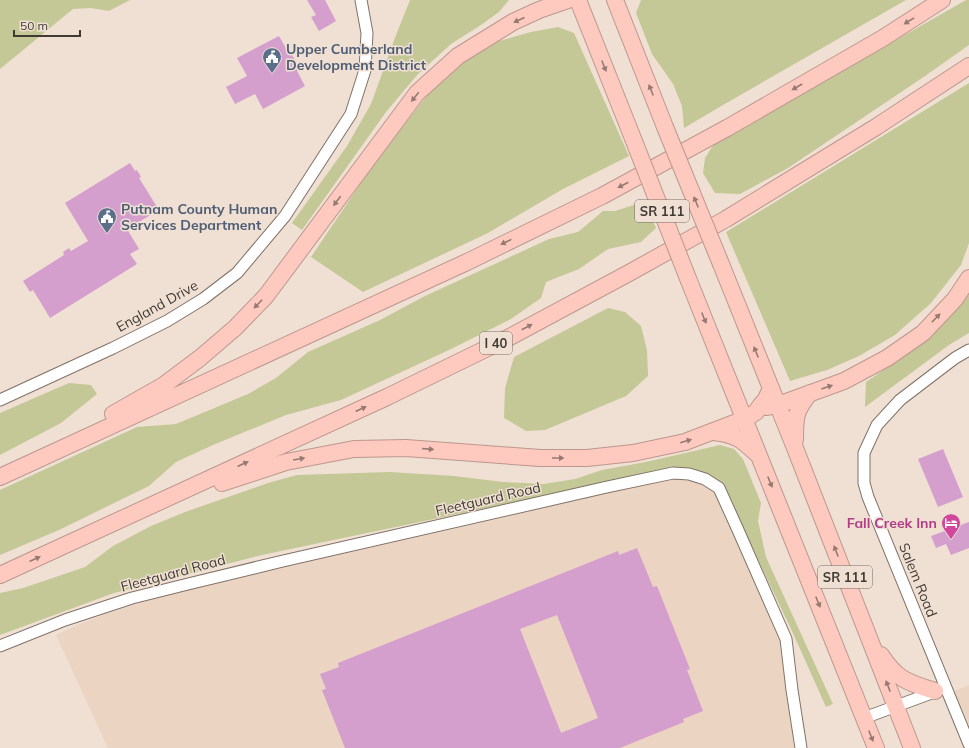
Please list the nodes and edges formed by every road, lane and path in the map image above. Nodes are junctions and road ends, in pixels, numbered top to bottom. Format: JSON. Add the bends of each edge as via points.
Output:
{"nodes":[{"id":1,"x":361,"y":0,"type":"edge"},
{"id":2,"x":568,"y":0,"type":"edge"},
{"id":3,"x":578,"y":0,"type":"edge"},
{"id":4,"x":592,"y":0,"type":"edge"},
{"id":5,"x":942,"y":0,"type":"edge"},
{"id":6,"x":614,"y":2,"type":"edge"},
{"id":7,"x":543,"y":5,"type":"edge"},
{"id":8,"x":589,"y":29,"type":"junction"},
{"id":9,"x":969,"y":66,"type":"edge"},
{"id":10,"x":969,"y":278,"type":"edge"},
{"id":11,"x":969,"y":350,"type":"edge"},
{"id":12,"x":732,"y":388,"type":"junction"},
{"id":13,"x":771,"y":388,"type":"junction"},
{"id":14,"x":810,"y":393,"type":"junction"},
{"id":15,"x":0,"y":400,"type":"edge"},
{"id":16,"x":778,"y":405,"type":"junction"},
{"id":17,"x":760,"y":407,"type":"junction"},
{"id":18,"x":745,"y":419,"type":"junction"},
{"id":19,"x":714,"y":432,"type":"junction"},
{"id":20,"x":795,"y":448,"type":"junction"},
{"id":21,"x":760,"y":457,"type":"junction"},
{"id":22,"x":17,"y":469,"type":"junction"},
{"id":23,"x":0,"y":477,"type":"edge"},
{"id":24,"x":142,"y":510,"type":"junction"},
{"id":25,"x":0,"y":575,"type":"edge"},
{"id":26,"x":865,"y":627,"type":"junction"},
{"id":27,"x":0,"y":646,"type":"edge"},
{"id":28,"x":940,"y":689,"type":"junction"},
{"id":29,"x":896,"y":706,"type":"junction"},
{"id":30,"x":864,"y":718,"type":"junction"},
{"id":31,"x":969,"y":744,"type":"edge"},
{"id":32,"x":801,"y":748,"type":"edge"},
{"id":33,"x":876,"y":748,"type":"edge"},
{"id":34,"x":912,"y":748,"type":"edge"}],
"edges":[{"from":1,"to":15,"type":"street","name":"England Drive","via":[[367,33],[365,70],[351,114],[285,216],[237,273],[204,299],[167,321]]},
{"from":2,"to":7,"type":"highway"},
{"from":3,"to":8,"type":"highway","number":"SR 111"},
{"from":4,"to":8,"type":"highway","via":[[588,12]]},
{"from":5,"to":22,"type":"highway","one_way":true,"via":[[883,38],[734,124],[602,196],[467,262]]},
{"from":13,"to":6,"type":"highway","number":"SR 111","one_way":true,"bridge":true},
{"from":7,"to":22,"type":"highway","one_way":true,"via":[[458,56],[417,93],[266,296],[235,328],[164,385]]},
{"from":8,"to":12,"type":"highway","number":"SR 111","one_way":true,"bridge":true},
{"from":24,"to":9,"type":"highway","number":"I 40","one_way":true,"via":[[387,397],[629,273],[732,215],[876,127]]},
{"from":14,"to":10,"type":"highway","one_way":true,"via":[[844,381],[887,358],[923,333],[955,299]]},
{"from":11,"to":28,"type":"street","name":"Salem Road","via":[[900,400],[877,425],[864,453],[864,483],[868,497]]},
{"from":12,"to":17,"type":"highway","via":[[744,401]]},
{"from":12,"to":18,"type":"highway","number":"SR 111"},
{"from":13,"to":16,"type":"highway","number":"SR 111"},
{"from":13,"to":17,"type":"highway"},
{"from":14,"to":16,"type":"highway"},
{"from":14,"to":20,"type":"highway","via":[[797,412]]},
{"from":16,"to":17,"type":"highway"},
{"from":16,"to":20,"type":"highway","number":"SR 111"},
{"from":17,"to":18,"type":"highway"},
{"from":18,"to":19,"type":"highway"},
{"from":18,"to":21,"type":"highway","number":"SR 111"},
{"from":19,"to":21,"type":"highway","via":[[727,433],[738,438]]},
{"from":24,"to":19,"type":"highway","one_way":true,"via":[[286,462],[354,449],[406,448],[540,458],[586,458],[641,451],[685,442]]},
{"from":26,"to":20,"type":"highway","number":"SR 111","one_way":true},
{"from":21,"to":30,"type":"highway","number":"SR 111","one_way":true},
{"from":22,"to":23,"type":"highway"},
{"from":25,"to":24,"type":"highway","number":"I 40","one_way":true},
{"from":26,"to":28,"type":"highway","via":[[882,657],[901,679],[912,684]]},
{"from":29,"to":26,"type":"highway","number":"SR 111","one_way":true},
{"from":27,"to":32,"type":"street","name":"Fleetguard Road","via":[[132,598],[188,584],[607,487],[672,473],[689,474],[705,479],[719,488],[786,639]]},
{"from":28,"to":29,"type":"street"},
{"from":28,"to":31,"type":"street","name":"Salem Road"},
{"from":29,"to":30,"type":"street"},
{"from":29,"to":34,"type":"highway","number":"SR 111"},
{"from":30,"to":33,"type":"highway","number":"SR 111","one_way":true}]}
